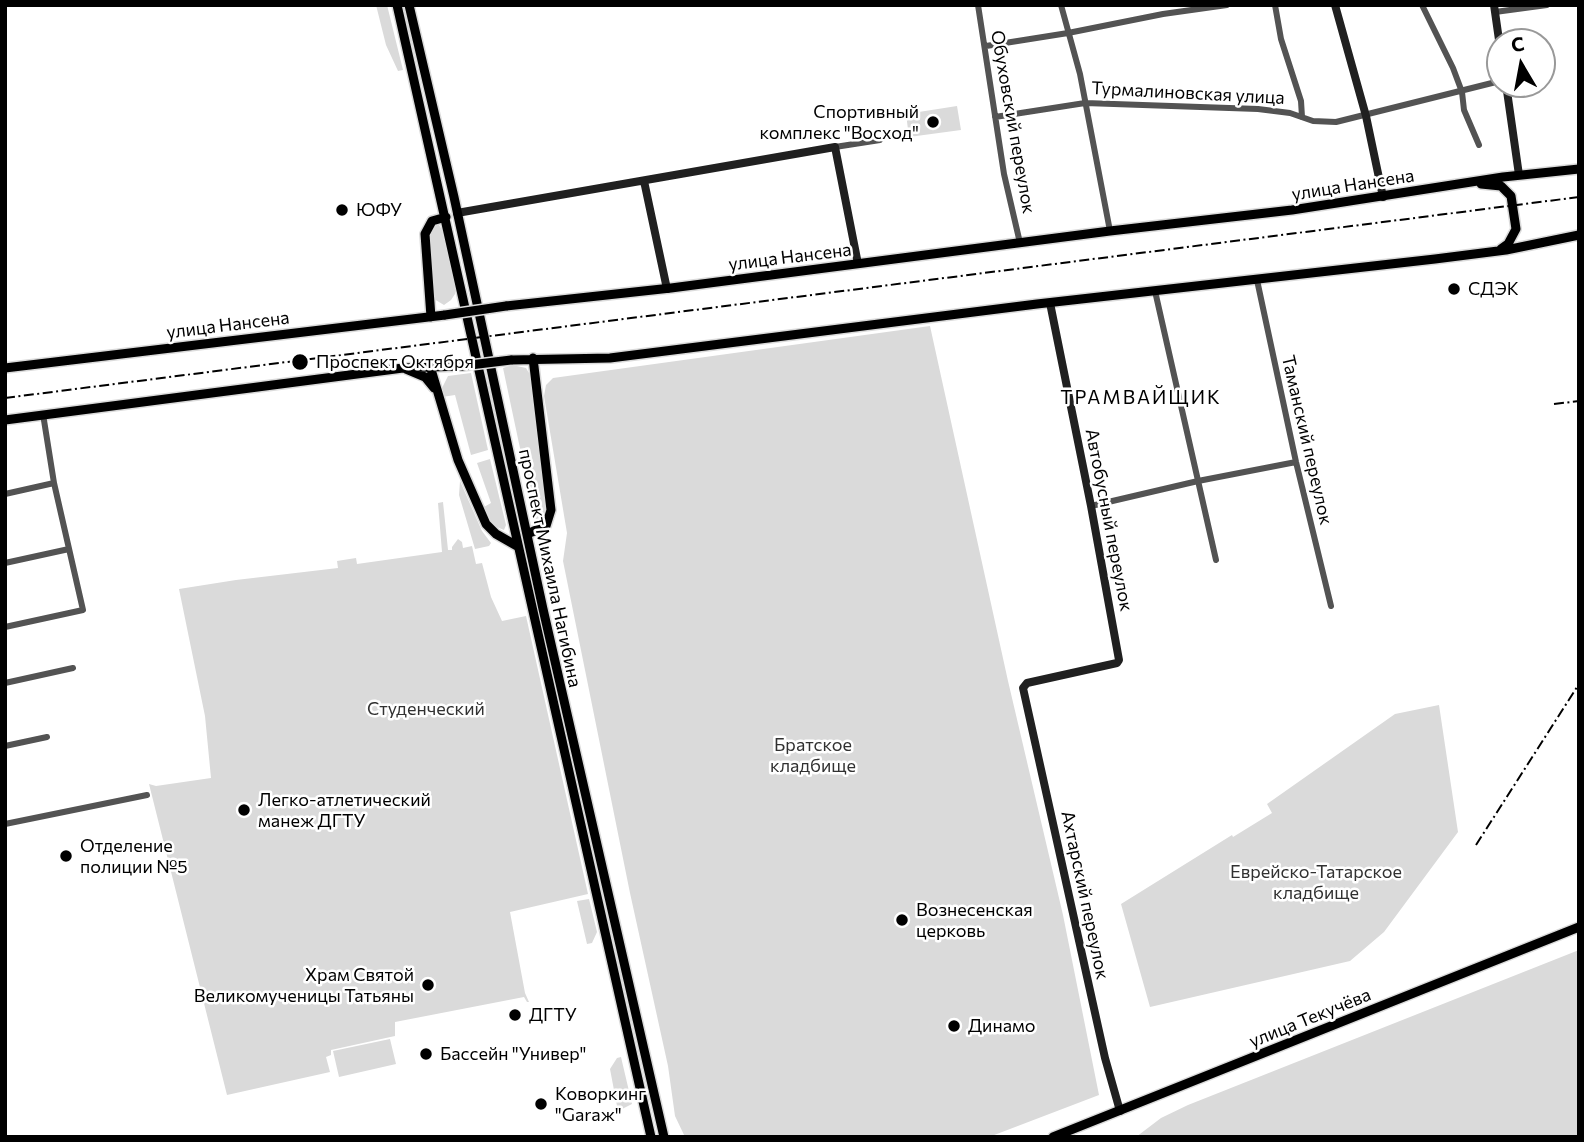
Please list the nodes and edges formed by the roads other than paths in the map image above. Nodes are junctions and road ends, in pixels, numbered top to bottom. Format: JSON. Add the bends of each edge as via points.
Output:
{"nodes":[{"id":1,"x":397,"y":5,"type":"edge"},
{"id":2,"x":410,"y":5,"type":"edge"},
{"id":3,"x":978,"y":5,"type":"edge"},
{"id":4,"x":1061,"y":5,"type":"edge"},
{"id":5,"x":1227,"y":5,"type":"edge"},
{"id":6,"x":1275,"y":5,"type":"edge"},
{"id":7,"x":1335,"y":5,"type":"edge"},
{"id":8,"x":1422,"y":5,"type":"edge"},
{"id":9,"x":1548,"y":5,"type":"edge"},
{"id":10,"x":1494,"y":9,"type":"edge"},
{"id":11,"x":1497,"y":28,"type":"edge"},
{"id":12,"x":1068,"y":33,"type":"junction"},
{"id":13,"x":986,"y":46,"type":"junction"},
{"id":14,"x":1486,"y":85,"type":"edge"},
{"id":15,"x":1462,"y":92,"type":"junction"},
{"id":16,"x":1508,"y":98,"type":"edge"},
{"id":17,"x":1085,"y":103,"type":"junction"},
{"id":18,"x":1366,"y":116,"type":"junction"},
{"id":19,"x":995,"y":117,"type":"junction"},
{"id":20,"x":1303,"y":117,"type":"junction"},
{"id":21,"x":880,"y":140,"type":"dead end"},
{"id":22,"x":1479,"y":145,"type":"dead end"},
{"id":23,"x":835,"y":147,"type":"junction"},
{"id":24,"x":1579,"y":169,"type":"edge"},
{"id":25,"x":1544,"y":173,"type":"junction"},
{"id":26,"x":1520,"y":175,"type":"junction"},
{"id":27,"x":644,"y":181,"type":"junction"},
{"id":28,"x":1468,"y":183,"type":"junction"},
{"id":29,"x":1511,"y":196,"type":"junction"},
{"id":30,"x":1383,"y":197,"type":"junction"},
{"id":31,"x":457,"y":213,"type":"junction"},
{"id":32,"x":446,"y":217,"type":"junction"},
{"id":33,"x":1516,"y":229,"type":"junction"},
{"id":34,"x":1110,"y":231,"type":"junction"},
{"id":35,"x":1579,"y":235,"type":"edge"},
{"id":36,"x":1546,"y":241,"type":"junction"},
{"id":37,"x":1020,"y":243,"type":"junction"},
{"id":38,"x":1497,"y":251,"type":"junction"},
{"id":39,"x":858,"y":264,"type":"junction"},
{"id":40,"x":1257,"y":280,"type":"junction"},
{"id":41,"x":667,"y":289,"type":"junction"},
{"id":42,"x":1155,"y":291,"type":"junction"},
{"id":43,"x":1050,"y":303,"type":"junction"},
{"id":44,"x":431,"y":317,"type":"junction"},
{"id":45,"x":533,"y":358,"type":"junction"},
{"id":46,"x":430,"y":366,"type":"junction"},
{"id":47,"x":451,"y":367,"type":"junction"},
{"id":48,"x":5,"y":368,"type":"edge"},
{"id":49,"x":403,"y":368,"type":"junction"},
{"id":50,"x":435,"y":389,"type":"junction"},
{"id":51,"x":43,"y":414,"type":"junction"},
{"id":52,"x":5,"y":420,"type":"edge"},
{"id":53,"x":1296,"y":462,"type":"junction"},
{"id":54,"x":1198,"y":481,"type":"junction"},
{"id":55,"x":54,"y":483,"type":"junction"},
{"id":56,"x":5,"y":494,"type":"edge"},
{"id":57,"x":1091,"y":506,"type":"junction"},
{"id":58,"x":514,"y":528,"type":"junction"},
{"id":59,"x":527,"y":534,"type":"junction"},
{"id":60,"x":502,"y":537,"type":"junction"},
{"id":61,"x":517,"y":546,"type":"junction"},
{"id":62,"x":69,"y":549,"type":"junction"},
{"id":63,"x":1216,"y":560,"type":"dead end"},
{"id":64,"x":5,"y":563,"type":"edge"},
{"id":65,"x":1331,"y":606,"type":"dead end"},
{"id":66,"x":5,"y":627,"type":"edge"},
{"id":67,"x":73,"y":668,"type":"dead end"},
{"id":68,"x":5,"y":683,"type":"edge"},
{"id":69,"x":1024,"y":685,"type":"joint"},
{"id":70,"x":47,"y":737,"type":"dead end"},
{"id":71,"x":5,"y":746,"type":"edge"},
{"id":72,"x":147,"y":795,"type":"dead end"},
{"id":73,"x":5,"y":824,"type":"edge"},
{"id":74,"x":1579,"y":928,"type":"edge"},
{"id":75,"x":1120,"y":1111,"type":"junction"},
{"id":76,"x":651,"y":1137,"type":"edge"},
{"id":77,"x":664,"y":1137,"type":"edge"},
{"id":78,"x":1053,"y":1137,"type":"edge"}],
"edges":[{"from":1,"to":32,"type":"main road","name":"проспект Михаила Нагибина"},
{"from":2,"to":31,"type":"main road","name":"проспект Михаила Нагибина"},
{"from":3,"to":13,"type":"street","name":"Обуховский переулок"},
{"from":4,"to":12,"type":"street"},
{"from":5,"to":12,"type":"street"},
{"from":6,"to":20,"type":"street"},
{"from":7,"to":18,"type":"street"},
{"from":8,"to":15,"type":"street"},
{"from":9,"to":10,"type":"street"},
{"from":10,"to":11,"type":"street"},
{"from":12,"to":13,"type":"street"},
{"from":12,"to":17,"type":"street"},
{"from":13,"to":19,"type":"street","name":"Обуховский переулок"},
{"from":14,"to":15,"type":"street","name":"Турмалиновская улица"},
{"from":15,"to":18,"type":"street","name":"Турмалиновская улица"},
{"from":15,"to":22,"type":"street","via":[[1464,110]]},
{"from":16,"to":26,"type":"street"},
{"from":17,"to":19,"type":"street","name":"Турмалиновская улица"},
{"from":17,"to":20,"type":"street","name":"Турмалиновская улица","via":[[1258,108]]},
{"from":17,"to":34,"type":"street"},
{"from":18,"to":20,"type":"street","name":"Турмалиновская улица","via":[[1336,122]]},
{"from":18,"to":30,"type":"street"},
{"from":19,"to":37,"type":"street","name":"Обуховский переулок"},
{"from":21,"to":23,"type":"street"},
{"from":23,"to":27,"type":"street"},
{"from":23,"to":39,"type":"street"},
{"from":24,"to":25,"type":"main road","name":"улица Нансена"},
{"from":25,"to":26,"type":"main road","name":"улица Нансена"},
{"from":25,"to":29,"type":"main road","via":[[1515,184]]},
{"from":26,"to":28,"type":"main road","name":"улица Нансена"},
{"from":27,"to":31,"type":"street"},
{"from":27,"to":41,"type":"street"},
{"from":28,"to":29,"type":"main road","via":[[1501,186]]},
{"from":28,"to":30,"type":"main road","name":"улица Нансена"},
{"from":29,"to":33,"type":"main road"},
{"from":30,"to":34,"type":"main road","name":"улица Нансена"},
{"from":31,"to":59,"type":"main road","name":"проспект Михаила Нагибина"},
{"from":32,"to":44,"type":"main road","via":[[432,221],[425,234]]},
{"from":32,"to":58,"type":"main road","name":"проспект Михаила Нагибина"},
{"from":33,"to":36,"type":"main road","via":[[1529,239]]},
{"from":33,"to":38,"type":"main road","via":[[1508,244]]},
{"from":34,"to":37,"type":"main road","name":"улица Нансена"},
{"from":35,"to":36,"type":"main road"},
{"from":36,"to":38,"type":"main road"},
{"from":37,"to":39,"type":"main road","name":"улица Нансена"},
{"from":38,"to":40,"type":"main road"},
{"from":39,"to":41,"type":"main road","name":"улица Нансена"},
{"from":40,"to":42,"type":"main road"},
{"from":40,"to":53,"type":"street","name":"Таманский переулок"},
{"from":41,"to":44,"type":"main road","name":"улица Нансена","bridge":true},
{"from":42,"to":43,"type":"main road"},
{"from":42,"to":54,"type":"street"},
{"from":43,"to":45,"type":"main road","via":[[610,358]]},
{"from":43,"to":57,"type":"street","name":"Автобусный переулок"},
{"from":44,"to":48,"type":"main road","name":"улица Нансена"},
{"from":45,"to":47,"type":"main road","bridge":true},
{"from":45,"to":59,"type":"main road","via":[[551,510],[546,526]]},
{"from":46,"to":47,"type":"main road"},
{"from":46,"to":49,"type":"main road"},
{"from":46,"to":50,"type":"main road"},
{"from":47,"to":50,"type":"main road"},
{"from":49,"to":50,"type":"main road","via":[[425,377]]},
{"from":49,"to":51,"type":"main road"},
{"from":50,"to":60,"type":"main road","via":[[484,520]]},
{"from":51,"to":52,"type":"main road"},
{"from":51,"to":55,"type":"street"},
{"from":53,"to":54,"type":"street"},
{"from":53,"to":65,"type":"street","name":"Таманский переулок"},
{"from":54,"to":57,"type":"street"},
{"from":54,"to":63,"type":"street"},
{"from":55,"to":56,"type":"street"},
{"from":55,"to":62,"type":"street"},
{"from":57,"to":69,"type":"street","name":"Автобусный переулок","via":[[1119,660]]},
{"from":58,"to":60,"type":"main road"},
{"from":58,"to":61,"type":"main road","name":"проспект Михаила Нагибина"},
{"from":59,"to":77,"type":"main road","name":"проспект Михаила Нагибина"},
{"from":60,"to":61,"type":"main road"},
{"from":61,"to":76,"type":"main road","name":"проспект Михаила Нагибина"},
{"from":62,"to":64,"type":"street"},
{"from":62,"to":66,"type":"street","via":[[83,610]]},
{"from":67,"to":68,"type":"street"},
{"from":69,"to":75,"type":"street","name":"Ахтарский переулок"},
{"from":70,"to":71,"type":"street"},
{"from":72,"to":73,"type":"street"},
{"from":74,"to":75,"type":"main road","name":"улица Текучёва"},
{"from":75,"to":78,"type":"main road","name":"улица Текучёва"}]}
